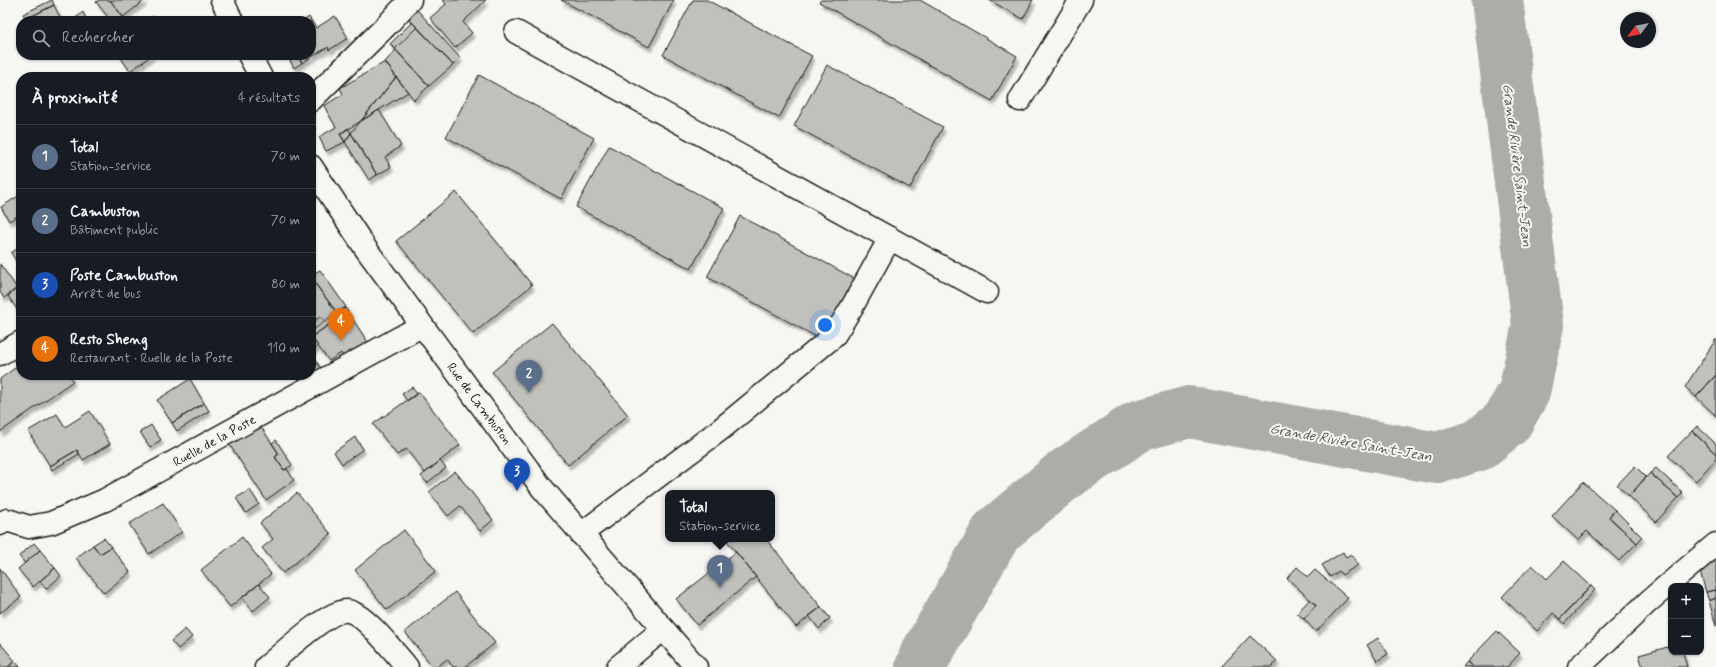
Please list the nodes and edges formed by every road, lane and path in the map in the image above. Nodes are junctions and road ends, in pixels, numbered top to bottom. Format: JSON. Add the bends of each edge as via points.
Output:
{"nodes":[{"id":1,"x":222,"y":0,"type":"edge"},
{"id":2,"x":410,"y":0,"type":"edge"},
{"id":3,"x":1081,"y":0,"type":"edge"},
{"id":4,"x":230,"y":16,"type":"edge"},
{"id":5,"x":516,"y":32,"type":"dead end"},
{"id":6,"x":252,"y":60,"type":"edge"},
{"id":7,"x":258,"y":72,"type":"edge"},
{"id":8,"x":316,"y":95,"type":"edge"},
{"id":9,"x":1020,"y":100,"type":"dead end"},
{"id":10,"x":316,"y":179,"type":"edge"},
{"id":11,"x":890,"y":238,"type":"junction"},
{"id":12,"x":988,"y":292,"type":"dead end"},
{"id":13,"x":422,"y":326,"type":"junction"},
{"id":14,"x":16,"y":345,"type":"edge"},
{"id":15,"x":0,"y":354,"type":"edge"},
{"id":16,"x":2,"y":518,"type":"edge"},
{"id":17,"x":581,"y":534,"type":"junction"},
{"id":18,"x":1716,"y":544,"type":"edge"},
{"id":19,"x":664,"y":629,"type":"junction"},
{"id":20,"x":266,"y":667,"type":"edge"},
{"id":21,"x":407,"y":667,"type":"edge"},
{"id":22,"x":618,"y":667,"type":"edge"},
{"id":23,"x":696,"y":667,"type":"edge"},
{"id":24,"x":1579,"y":667,"type":"edge"}],
"edges":[{"from":1,"to":4,"type":"street"},
{"from":2,"to":8,"type":"street"},
{"from":3,"to":9,"type":"street"},
{"from":5,"to":11,"type":"street"},
{"from":6,"to":7,"type":"street"},
{"from":10,"to":13,"type":"street","name":"Rue de Cambuston"},
{"from":11,"to":12,"type":"street"},
{"from":11,"to":17,"type":"street","via":[[834,336],[722,429]]},
{"from":13,"to":16,"type":"street","name":"Ruelle de la Poste","via":[[105,500],[51,523],[29,527]]},
{"from":13,"to":17,"type":"street","name":"Rue de Cambuston","via":[[542,488]]},
{"from":14,"to":15,"type":"street"},
{"from":17,"to":19,"type":"street","name":"Rue de Cambuston"},
{"from":18,"to":24,"type":"street","via":[[1649,601]]},
{"from":19,"to":22,"type":"street"},
{"from":19,"to":23,"type":"street","name":"Rue de Cambuston"},
{"from":20,"to":21,"type":"street","via":[[325,618],[337,612],[348,611],[362,618]]}]}
